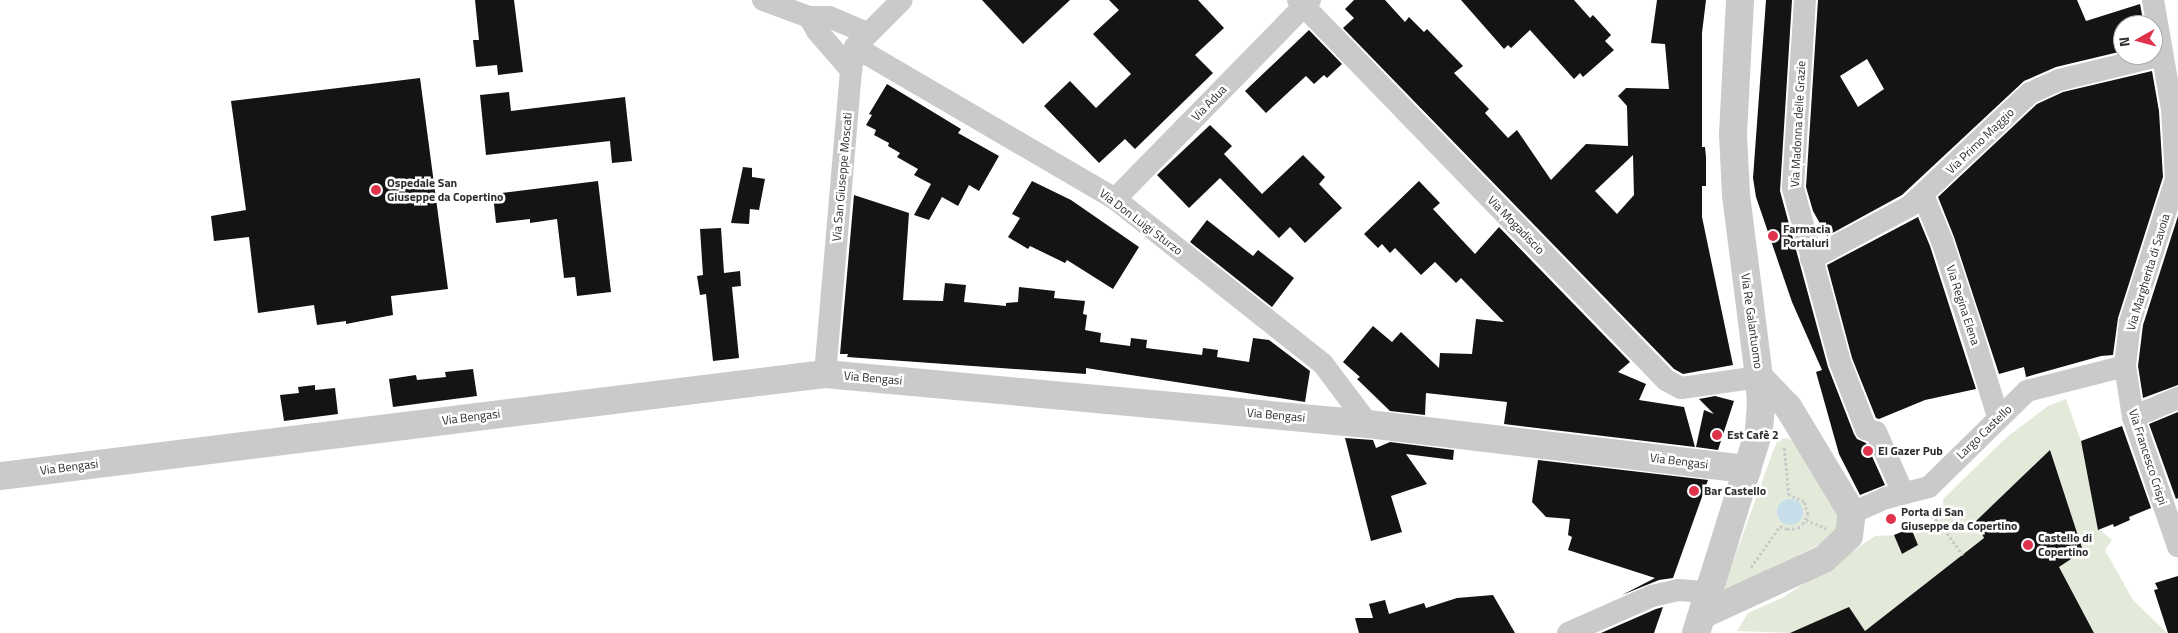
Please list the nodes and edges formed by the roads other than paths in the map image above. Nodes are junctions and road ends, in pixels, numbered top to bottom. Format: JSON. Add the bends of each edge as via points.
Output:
{"nodes":[{"id":1,"x":763,"y":0,"type":"edge"},
{"id":2,"x":902,"y":0,"type":"edge"},
{"id":3,"x":1740,"y":0,"type":"edge"},
{"id":4,"x":1805,"y":0,"type":"edge"},
{"id":5,"x":2153,"y":0,"type":"edge"},
{"id":6,"x":1304,"y":2,"type":"edge"},
{"id":7,"x":2155,"y":15,"type":"edge"},
{"id":8,"x":809,"y":17,"type":"junction"},
{"id":9,"x":861,"y":40,"type":"junction"},
{"id":10,"x":2163,"y":59,"type":"edge"},
{"id":11,"x":2121,"y":65,"type":"edge"},
{"id":12,"x":850,"y":70,"type":"junction"},
{"id":13,"x":2175,"y":108,"type":"edge"},
{"id":14,"x":2177,"y":180,"type":"edge"},
{"id":15,"x":1923,"y":195,"type":"junction"},
{"id":16,"x":1115,"y":199,"type":"junction"},
{"id":17,"x":1811,"y":259,"type":"junction"},
{"id":18,"x":2124,"y":366,"type":"junction"},
{"id":19,"x":825,"y":374,"type":"junction"},
{"id":20,"x":1759,"y":376,"type":"junction"},
{"id":21,"x":2178,"y":398,"type":"edge"},
{"id":22,"x":1788,"y":407,"type":"junction"},
{"id":23,"x":1998,"y":417,"type":"junction"},
{"id":24,"x":2133,"y":417,"type":"junction"},
{"id":25,"x":1368,"y":424,"type":"junction"},
{"id":26,"x":1759,"y":425,"type":"junction"},
{"id":27,"x":1747,"y":469,"type":"junction"},
{"id":28,"x":0,"y":476,"type":"edge"},
{"id":29,"x":1903,"y":494,"type":"junction"},
{"id":30,"x":1852,"y":513,"type":"junction"},
{"id":31,"x":2178,"y":543,"type":"edge"},
{"id":32,"x":1702,"y":613,"type":"edge"},
{"id":33,"x":1568,"y":633,"type":"edge"}],
"edges":[{"from":1,"to":8,"type":"street"},
{"from":2,"to":9,"type":"street"},
{"from":3,"to":20,"type":"street","name":"Via Re Galantuomo","via":[[1733,134],[1736,194]]},
{"from":4,"to":17,"type":"street","name":"Via Madonna delle Grazie","via":[[1793,188]]},
{"from":5,"to":7,"type":"street","name":"Via Margherita di Savoia"},
{"from":6,"to":16,"type":"street","name":"Via Adua"},
{"from":6,"to":20,"type":"street","name":"Via Mogadiscio","via":[[1666,380],[1681,388]]},
{"from":8,"to":9,"type":"street","name":"Via Don Luigi Sturzo","via":[[829,17]]},
{"from":8,"to":12,"type":"street"},
{"from":9,"to":12,"type":"street","name":"Via San Giuseppe Moscati"},
{"from":9,"to":16,"type":"street","name":"Via Don Luigi Sturzo"},
{"from":10,"to":13,"type":"street","name":"Via Margherita di Savoia"},
{"from":11,"to":15,"type":"street","name":"Via Primo Maggio","via":[[2059,80],[2030,93]]},
{"from":12,"to":19,"type":"street","name":"Via San Giuseppe Moscati"},
{"from":13,"to":14,"type":"street","name":"Via Margherita di Savoia"},
{"from":14,"to":18,"type":"street","name":"Via Margherita di Savoia","via":[[2130,322]]},
{"from":15,"to":17,"type":"street","name":"Via Primo Maggio","via":[[1876,226]]},
{"from":15,"to":23,"type":"street","name":"Via Regina Elena","via":[[1942,241]]},
{"from":16,"to":25,"type":"street","name":"Via Don Luigi Sturzo","via":[[1323,364]]},
{"from":17,"to":29,"type":"street","name":"Via Madonna delle Grazie","via":[[1840,362],[1866,429],[1876,432]]},
{"from":18,"to":23,"type":"street","name":"Largo Castello","via":[[2027,391]]},
{"from":18,"to":24,"type":"street","name":"Via Francesco Crispi"},
{"from":19,"to":25,"type":"street","name":"Via Bengasi"},
{"from":19,"to":28,"type":"street","name":"Via Bengasi"},
{"from":20,"to":22,"type":"street"},
{"from":20,"to":26,"type":"street","name":"Via Re Galantuomo"},
{"from":21,"to":24,"type":"street"},
{"from":22,"to":26,"type":"street"},
{"from":22,"to":30,"type":"street"},
{"from":23,"to":29,"type":"street","name":"Largo Castello","via":[[1929,487]]},
{"from":24,"to":31,"type":"street","name":"Via Francesco Crispi"},
{"from":25,"to":27,"type":"street","name":"Via Bengasi"},
{"from":26,"to":27,"type":"street","name":"Via Re Galantuomo"},
{"from":27,"to":32,"type":"street","name":"Via Re Galantuomo"},
{"from":29,"to":30,"type":"street","name":"Largo Castello"},
{"from":30,"to":32,"type":"street","via":[[1849,536],[1824,559]]},
{"from":32,"to":33,"type":"street","via":[[1678,590],[1652,596]]}]}
